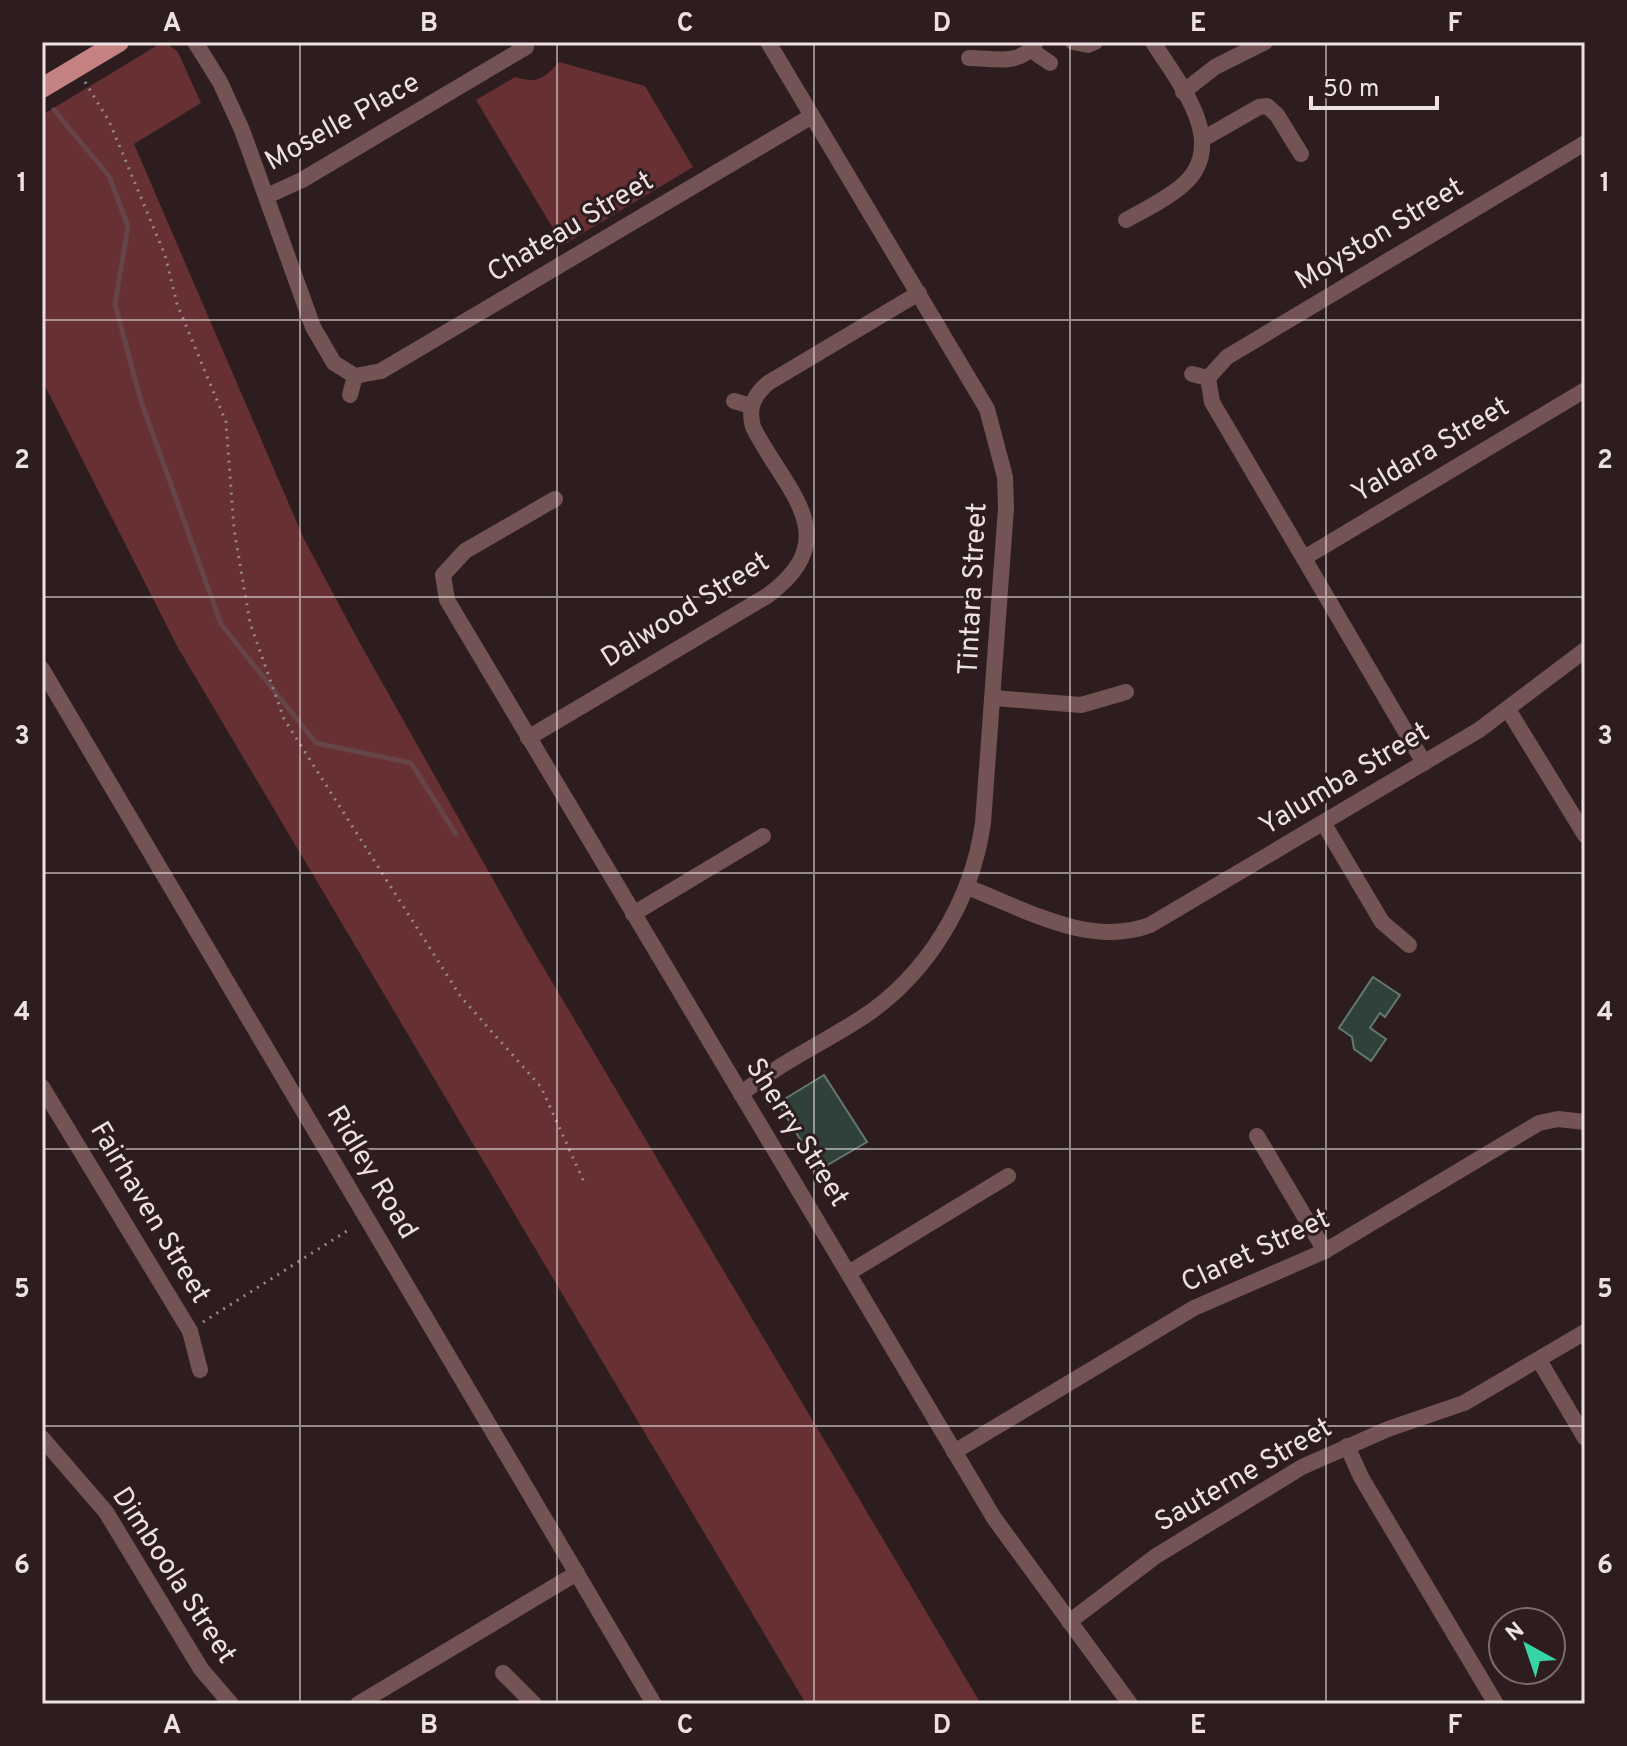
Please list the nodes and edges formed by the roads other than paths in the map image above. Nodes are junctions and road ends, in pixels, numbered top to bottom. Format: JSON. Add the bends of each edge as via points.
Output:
{"nodes":[{"id":1,"x":119,"y":42,"type":"edge"},
{"id":2,"x":195,"y":42,"type":"edge"},
{"id":3,"x":768,"y":42,"type":"edge"},
{"id":4,"x":1073,"y":42,"type":"edge"},
{"id":5,"x":1095,"y":42,"type":"edge"},
{"id":6,"x":1153,"y":42,"type":"edge"},
{"id":7,"x":1265,"y":42,"type":"edge"},
{"id":8,"x":1034,"y":46,"type":"edge"},
{"id":9,"x":526,"y":47,"type":"dead end"},
{"id":10,"x":969,"y":58,"type":"dead end"},
{"id":11,"x":1050,"y":63,"type":"dead end"},
{"id":12,"x":42,"y":88,"type":"edge"},
{"id":13,"x":1183,"y":92,"type":"junction"},
{"id":14,"x":812,"y":116,"type":"junction"},
{"id":15,"x":1203,"y":139,"type":"junction"},
{"id":16,"x":1585,"y":143,"type":"edge"},
{"id":17,"x":1301,"y":154,"type":"dead end"},
{"id":18,"x":267,"y":196,"type":"junction"},
{"id":19,"x":1126,"y":220,"type":"dead end"},
{"id":20,"x":919,"y":293,"type":"junction"},
{"id":21,"x":355,"y":376,"type":"junction"},
{"id":22,"x":1585,"y":390,"type":"edge"},
{"id":23,"x":350,"y":395,"type":"dead end"},
{"id":24,"x":734,"y":401,"type":"dead end"},
{"id":25,"x":751,"y":406,"type":"junction"},
{"id":26,"x":555,"y":499,"type":"dead end"},
{"id":27,"x":1304,"y":558,"type":"junction"},
{"id":28,"x":1585,"y":650,"type":"edge"},
{"id":29,"x":42,"y":669,"type":"edge"},
{"id":30,"x":1126,"y":692,"type":"dead end"},
{"id":31,"x":994,"y":698,"type":"junction"},
{"id":32,"x":1509,"y":711,"type":"junction"},
{"id":33,"x":528,"y":738,"type":"junction"},
{"id":34,"x":1424,"y":763,"type":"junction"},
{"id":35,"x":1324,"y":824,"type":"junction"},
{"id":36,"x":1585,"y":835,"type":"edge"},
{"id":37,"x":763,"y":836,"type":"dead end"},
{"id":38,"x":967,"y":887,"type":"junction"},
{"id":39,"x":633,"y":914,"type":"junction"},
{"id":40,"x":1409,"y":945,"type":"dead end"},
{"id":41,"x":42,"y":1087,"type":"edge"},
{"id":42,"x":741,"y":1094,"type":"junction"},
{"id":43,"x":1585,"y":1122,"type":"edge"},
{"id":44,"x":1257,"y":1136,"type":"dead end"},
{"id":45,"x":1008,"y":1176,"type":"dead end"},
{"id":46,"x":1325,"y":1251,"type":"junction"},
{"id":47,"x":850,"y":1272,"type":"junction"},
{"id":48,"x":1585,"y":1332,"type":"edge"},
{"id":49,"x":1539,"y":1360,"type":"junction"},
{"id":50,"x":200,"y":1370,"type":"dead end"},
{"id":51,"x":42,"y":1438,"type":"edge"},
{"id":52,"x":1585,"y":1438,"type":"edge"},
{"id":53,"x":1347,"y":1446,"type":"junction"},
{"id":54,"x":954,"y":1452,"type":"junction"},
{"id":55,"x":577,"y":1573,"type":"junction"},
{"id":56,"x":1069,"y":1622,"type":"junction"},
{"id":57,"x":503,"y":1673,"type":"dead end"},
{"id":58,"x":231,"y":1704,"type":"edge"},
{"id":59,"x":358,"y":1704,"type":"edge"},
{"id":60,"x":534,"y":1704,"type":"edge"},
{"id":61,"x":654,"y":1704,"type":"edge"},
{"id":62,"x":1130,"y":1704,"type":"edge"},
{"id":63,"x":1496,"y":1704,"type":"edge"}],
"edges":[{"from":1,"to":12,"type":"main road"},
{"from":2,"to":18,"type":"street","via":[[231,103]]},
{"from":3,"to":14,"type":"street","name":"Tintara Street"},
{"from":4,"to":5,"type":"street"},
{"from":6,"to":13,"type":"street"},
{"from":7,"to":13,"type":"street","via":[[1215,67]]},
{"from":8,"to":10,"type":"street","via":[[1004,60]]},
{"from":8,"to":11,"type":"street"},
{"from":9,"to":18,"type":"street","name":"Moselle Place"},
{"from":13,"to":15,"type":"street"},
{"from":14,"to":20,"type":"street","name":"Tintara Street"},
{"from":14,"to":21,"type":"street","name":"Chateau Street","via":[[381,371]]},
{"from":15,"to":17,"type":"street","via":[[1263,106],[1277,115]]},
{"from":15,"to":19,"type":"street","via":[[1190,178]]},
{"from":16,"to":27,"type":"street","name":"Moyston Street","via":[[1200,376]]},
{"from":18,"to":21,"type":"street","via":[[313,327],[334,363]]},
{"from":20,"to":25,"type":"street","via":[[768,383]]},
{"from":20,"to":31,"type":"street","name":"Tintara Street","via":[[987,409],[1005,477]]},
{"from":21,"to":23,"type":"street"},
{"from":22,"to":27,"type":"street","name":"Yaldara Street"},
{"from":24,"to":25,"type":"street"},
{"from":25,"to":33,"type":"street","name":"Dalwood Street","via":[[758,437],[806,516],[808,540],[800,565],[767,596]]},
{"from":26,"to":33,"type":"street","name":"Sherry Street","via":[[436,574]]},
{"from":27,"to":34,"type":"street","name":"Moyston Street"},
{"from":28,"to":32,"type":"street","name":"Yalumba Street"},
{"from":29,"to":55,"type":"street","name":"Ridley Road"},
{"from":30,"to":31,"type":"street","via":[[1081,705]]},
{"from":31,"to":38,"type":"street","name":"Tintara Street","via":[[981,838]]},
{"from":32,"to":34,"type":"street","name":"Yalumba Street"},
{"from":32,"to":36,"type":"street"},
{"from":33,"to":39,"type":"street","name":"Sherry Street"},
{"from":34,"to":35,"type":"street","name":"Yalumba Street"},
{"from":35,"to":38,"type":"street","name":"Yalumba Street","via":[[1121,941]]},
{"from":35,"to":40,"type":"street","via":[[1382,922]]},
{"from":37,"to":39,"type":"street"},
{"from":38,"to":42,"type":"street","name":"Tintara Street","via":[[931,952],[886,1000]]},
{"from":39,"to":42,"type":"street","name":"Sherry Street"},
{"from":41,"to":50,"type":"street","name":"Fairhaven Street","via":[[190,1331]]},
{"from":42,"to":47,"type":"street","name":"Sherry Street"},
{"from":43,"to":46,"type":"street","name":"Claret Street","via":[[1539,1123]]},
{"from":44,"to":46,"type":"street"},
{"from":45,"to":47,"type":"street"},
{"from":46,"to":54,"type":"street","name":"Claret Street","via":[[1194,1308]]},
{"from":47,"to":54,"type":"street","name":"Sherry Street"},
{"from":48,"to":49,"type":"street","name":"Sauterne Street"},
{"from":49,"to":52,"type":"street"},
{"from":49,"to":53,"type":"street","name":"Sauterne Street","via":[[1464,1403]]},
{"from":51,"to":58,"type":"street","name":"Dimboola Street","via":[[106,1512],[201,1669]]},
{"from":53,"to":56,"type":"street","name":"Sauterne Street","via":[[1189,1535]]},
{"from":53,"to":63,"type":"street"},
{"from":54,"to":56,"type":"street","name":"Sherry Street","via":[[1020,1558]]},
{"from":55,"to":59,"type":"street"},
{"from":55,"to":61,"type":"street","name":"Ridley Road"},
{"from":56,"to":62,"type":"street","name":"Sherry Street"},
{"from":57,"to":60,"type":"street"}]}
